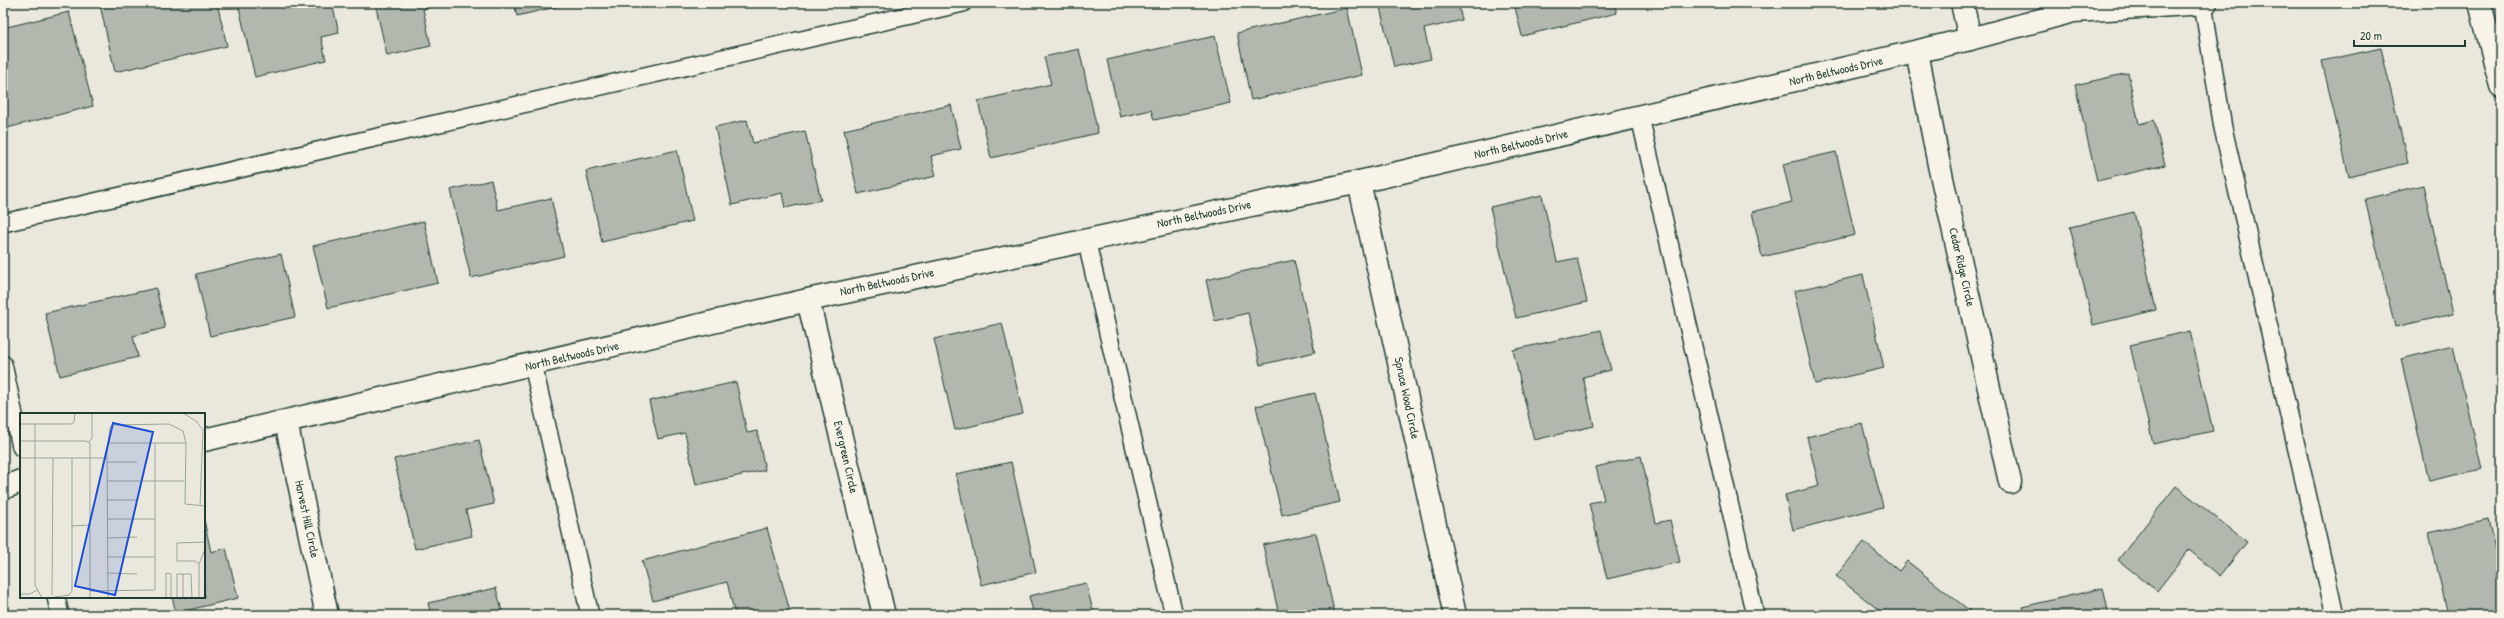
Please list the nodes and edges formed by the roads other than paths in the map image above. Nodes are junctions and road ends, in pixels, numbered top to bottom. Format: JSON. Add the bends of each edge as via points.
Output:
{"nodes":[{"id":1,"x":962,"y":3,"type":"edge"},
{"id":2,"x":1962,"y":3,"type":"edge"},
{"id":3,"x":2204,"y":3,"type":"edge"},
{"id":4,"x":2480,"y":3,"type":"edge"},
{"id":5,"x":930,"y":7,"type":"edge"},
{"id":6,"x":1970,"y":39,"type":"junction"},
{"id":7,"x":1917,"y":52,"type":"junction"},
{"id":8,"x":2501,"y":86,"type":"edge"},
{"id":9,"x":1640,"y":117,"type":"junction"},
{"id":10,"x":1359,"y":182,"type":"junction"},
{"id":11,"x":3,"y":223,"type":"edge"},
{"id":12,"x":1086,"y":239,"type":"junction"},
{"id":13,"x":808,"y":300,"type":"junction"},
{"id":14,"x":3,"y":364,"type":"edge"},
{"id":15,"x":533,"y":365,"type":"junction"},
{"id":16,"x":286,"y":422,"type":"junction"},
{"id":17,"x":205,"y":440,"type":"edge"},
{"id":18,"x":20,"y":442,"type":"edge"},
{"id":19,"x":20,"y":481,"type":"edge"},
{"id":20,"x":2010,"y":482,"type":"dead end"},
{"id":21,"x":3,"y":488,"type":"edge"},
{"id":22,"x":56,"y":598,"type":"edge"},
{"id":23,"x":60,"y":615,"type":"edge"},
{"id":24,"x":327,"y":615,"type":"edge"},
{"id":25,"x":590,"y":615,"type":"edge"},
{"id":26,"x":884,"y":615,"type":"edge"},
{"id":27,"x":1174,"y":615,"type":"edge"},
{"id":28,"x":1455,"y":615,"type":"edge"},
{"id":29,"x":1755,"y":615,"type":"edge"},
{"id":30,"x":2335,"y":615,"type":"edge"}],
"edges":[{"from":1,"to":5,"type":"lane"},
{"from":2,"to":6,"type":"street"},
{"from":3,"to":6,"type":"street","name":"North Beltwoods Drive","via":[[2074,12]]},
{"from":3,"to":30,"type":"lane","via":[[2223,128]]},
{"from":4,"to":8,"type":"street"},
{"from":5,"to":11,"type":"lane"},
{"from":6,"to":7,"type":"street","name":"North Beltwoods Drive"},
{"from":7,"to":9,"type":"street","name":"North Beltwoods Drive"},
{"from":7,"to":20,"type":"street","name":"Cedar Ridge Circle","via":[[1939,165]]},
{"from":9,"to":10,"type":"street","name":"North Beltwoods Drive"},
{"from":9,"to":29,"type":"lane"},
{"from":10,"to":12,"type":"street","name":"North Beltwoods Drive"},
{"from":10,"to":28,"type":"street","name":"Spruce Wood Circle"},
{"from":12,"to":13,"type":"street","name":"North Beltwoods Drive"},
{"from":12,"to":27,"type":"lane"},
{"from":13,"to":15,"type":"street","name":"North Beltwoods Drive"},
{"from":13,"to":26,"type":"street","name":"Evergreen Circle"},
{"from":14,"to":18,"type":"lane"},
{"from":15,"to":16,"type":"street","name":"North Beltwoods Drive"},
{"from":15,"to":25,"type":"lane"},
{"from":16,"to":17,"type":"street","name":"North Beltwoods Drive"},
{"from":16,"to":24,"type":"street","name":"Harvest Hill Circle"},
{"from":19,"to":21,"type":"street"},
{"from":22,"to":23,"type":"lane"}]}
